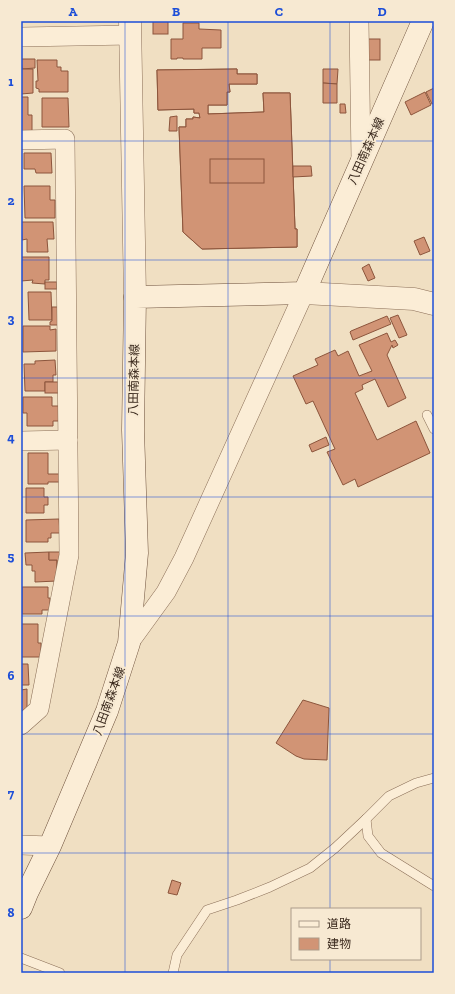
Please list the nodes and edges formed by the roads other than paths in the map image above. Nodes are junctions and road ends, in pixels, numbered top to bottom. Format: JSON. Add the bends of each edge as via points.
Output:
{"nodes":[{"id":1,"x":359,"y":21,"type":"edge"},
{"id":2,"x":423,"y":21,"type":"edge"},
{"id":3,"x":131,"y":28,"type":"edge"},
{"id":4,"x":21,"y":37,"type":"edge"},
{"id":5,"x":21,"y":140,"type":"edge"},
{"id":6,"x":361,"y":162,"type":"junction"},
{"id":7,"x":434,"y":290,"type":"edge"},
{"id":8,"x":304,"y":293,"type":"junction"},
{"id":9,"x":135,"y":297,"type":"junction"},
{"id":10,"x":424,"y":301,"type":"edge"},
{"id":11,"x":427,"y":415,"type":"dead end"},
{"id":12,"x":434,"y":429,"type":"edge"},
{"id":13,"x":68,"y":440,"type":"junction"},
{"id":14,"x":21,"y":441,"type":"edge"},
{"id":15,"x":129,"y":643,"type":"junction"},
{"id":16,"x":21,"y":724,"type":"edge"},
{"id":17,"x":434,"y":778,"type":"edge"},
{"id":18,"x":366,"y":819,"type":"junction"},
{"id":19,"x":21,"y":845,"type":"edge"},
{"id":20,"x":50,"y":846,"type":"junction"},
{"id":21,"x":434,"y":886,"type":"edge"},
{"id":22,"x":21,"y":908,"type":"edge"},
{"id":23,"x":21,"y":958,"type":"edge"},
{"id":24,"x":60,"y":973,"type":"edge"},
{"id":25,"x":173,"y":973,"type":"edge"}],
"edges":[{"from":1,"to":6,"type":"street"},
{"from":2,"to":6,"type":"main road","name":"八田南森本線"},
{"from":3,"to":4,"type":"street"},
{"from":3,"to":9,"type":"main road","name":"八田南森本線"},
{"from":5,"to":13,"type":"street","via":[[65,139]]},
{"from":6,"to":8,"type":"main road","name":"八田南森本線"},
{"from":7,"to":10,"type":"street"},
{"from":8,"to":9,"type":"main road"},
{"from":8,"to":10,"type":"main road"},
{"from":8,"to":15,"type":"street","via":[[184,558],[166,592]]},
{"from":9,"to":15,"type":"main road","name":"八田南森本線","via":[[133,430],[137,553]]},
{"from":11,"to":12,"type":"lane"},
{"from":13,"to":14,"type":"street"},
{"from":13,"to":16,"type":"street","via":[[69,555],[39,709]]},
{"from":15,"to":20,"type":"main road","name":"八田南森本線","via":[[107,711]]},
{"from":17,"to":18,"type":"lane","via":[[416,783],[389,796]]},
{"from":18,"to":21,"type":"lane","via":[[368,836],[382,853]]},
{"from":18,"to":25,"type":"lane","via":[[310,868],[270,887],[206,910],[177,955]]},
{"from":19,"to":20,"type":"street"},
{"from":20,"to":22,"type":"main road","name":"八田南森本線"},
{"from":23,"to":24,"type":"lane"}]}
